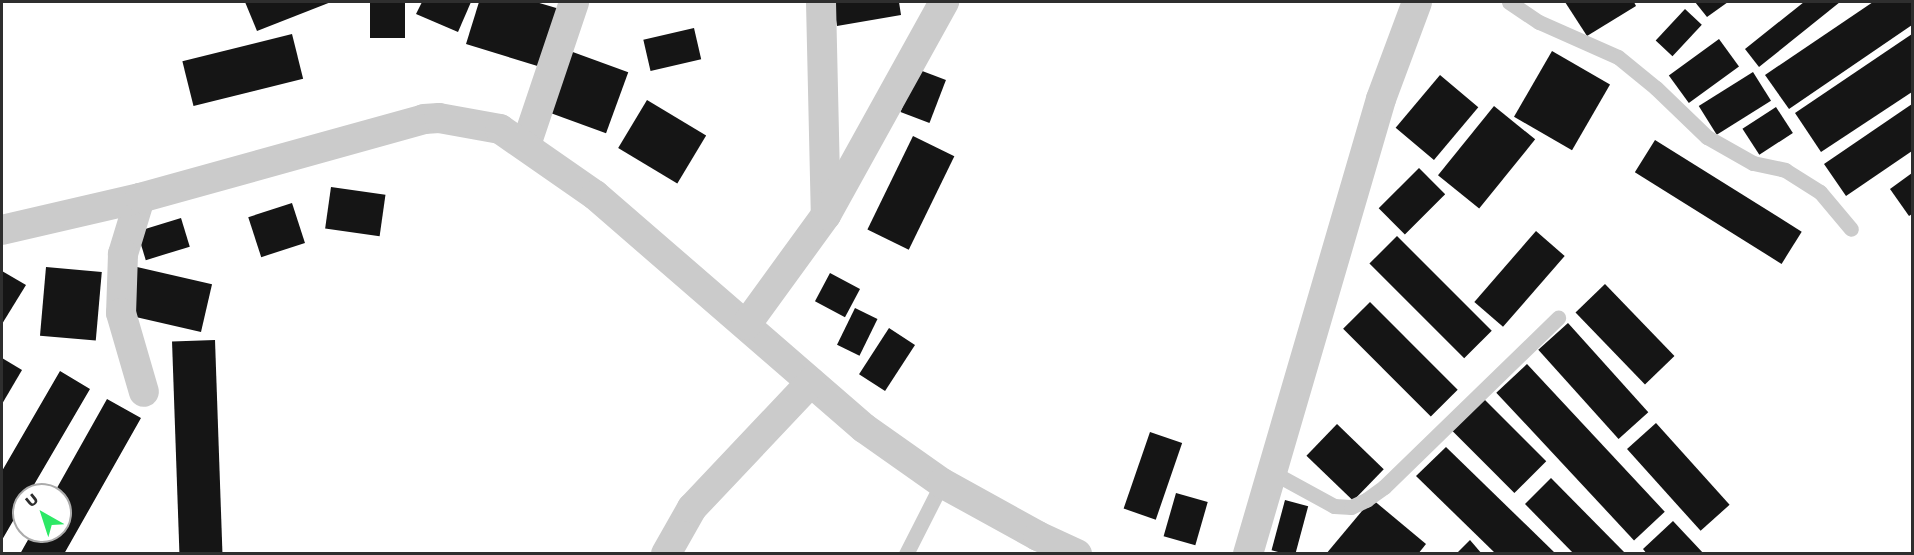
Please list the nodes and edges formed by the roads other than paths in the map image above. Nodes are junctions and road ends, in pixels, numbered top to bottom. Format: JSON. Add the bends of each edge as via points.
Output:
{"nodes":[{"id":1,"x":574,"y":2,"type":"edge"},
{"id":2,"x":821,"y":2,"type":"edge"},
{"id":3,"x":944,"y":2,"type":"edge"},
{"id":4,"x":1418,"y":2,"type":"edge"},
{"id":5,"x":1509,"y":2,"type":"edge"},
{"id":6,"x":526,"y":145,"type":"junction"},
{"id":7,"x":140,"y":198,"type":"junction"},
{"id":8,"x":826,"y":215,"type":"junction"},
{"id":9,"x":2,"y":230,"type":"edge"},
{"id":10,"x":1851,"y":230,"type":"dead end"},
{"id":11,"x":1558,"y":318,"type":"dead end"},
{"id":12,"x":746,"y":325,"type":"junction"},
{"id":13,"x":811,"y":382,"type":"junction"},
{"id":14,"x":144,"y":392,"type":"dead end"},
{"id":15,"x":1272,"y":472,"type":"junction"},
{"id":16,"x":942,"y":483,"type":"junction"},
{"id":17,"x":666,"y":554,"type":"edge"},
{"id":18,"x":906,"y":554,"type":"edge"},
{"id":19,"x":1077,"y":554,"type":"edge"},
{"id":20,"x":1248,"y":554,"type":"edge"}],
"edges":[{"from":1,"to":6,"type":"street"},
{"from":2,"to":8,"type":"street"},
{"from":3,"to":8,"type":"street"},
{"from":4,"to":15,"type":"street","via":[[1380,99]]},
{"from":5,"to":10,"type":"lane","via":[[1539,21],[1618,57],[1707,137],[1754,163],[1785,170],[1820,192]]},
{"from":6,"to":7,"type":"street","via":[[500,129],[424,119]]},
{"from":6,"to":12,"type":"street","via":[[595,195]]},
{"from":7,"to":9,"type":"street"},
{"from":7,"to":14,"type":"street","via":[[123,254],[121,313]]},
{"from":8,"to":12,"type":"street"},
{"from":11,"to":15,"type":"lane","via":[[1366,500],[1351,507],[1334,506]]},
{"from":12,"to":13,"type":"street"},
{"from":13,"to":16,"type":"street","via":[[864,428]]},
{"from":13,"to":17,"type":"street","via":[[692,508]]},
{"from":15,"to":20,"type":"street"},
{"from":16,"to":18,"type":"lane"},
{"from":16,"to":19,"type":"street"}]}
